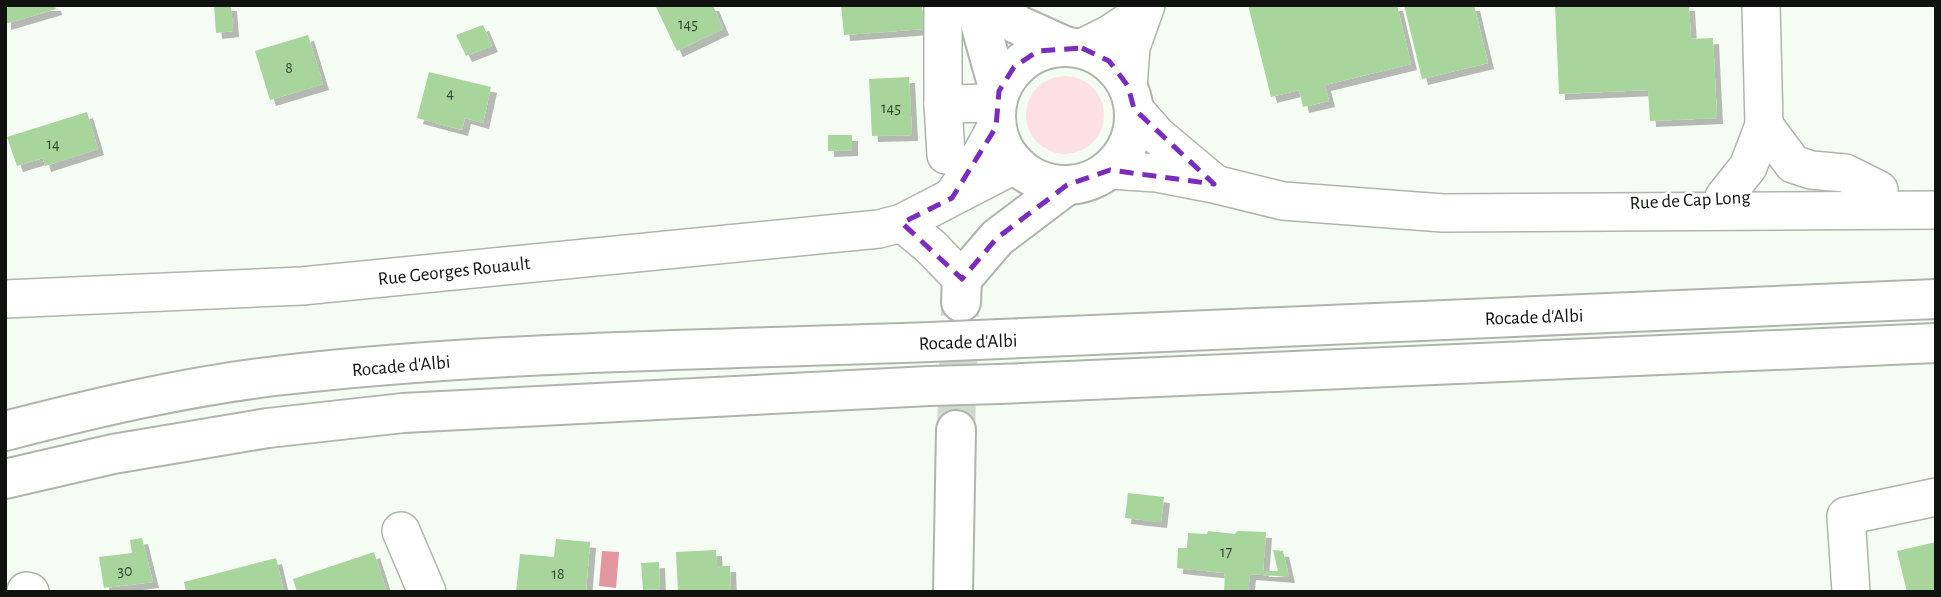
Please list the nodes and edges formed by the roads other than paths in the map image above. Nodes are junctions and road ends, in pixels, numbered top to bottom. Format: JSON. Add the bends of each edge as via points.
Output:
{"nodes":[{"id":1,"x":943,"y":5,"type":"edge"},
{"id":2,"x":975,"y":5,"type":"edge"},
{"id":3,"x":998,"y":5,"type":"edge"},
{"id":4,"x":1761,"y":5,"type":"edge"},
{"id":5,"x":1145,"y":9,"type":"edge"},
{"id":6,"x":1073,"y":47,"type":"junction"},
{"id":7,"x":1131,"y":98,"type":"junction"},
{"id":8,"x":943,"y":104,"type":"junction"},
{"id":9,"x":997,"y":107,"type":"junction"},
{"id":10,"x":1764,"y":125,"type":"junction"},
{"id":11,"x":946,"y":155,"type":"dead end"},
{"id":12,"x":1021,"y":169,"type":"junction"},
{"id":13,"x":1110,"y":170,"type":"junction"},
{"id":14,"x":1214,"y":184,"type":"junction"},
{"id":15,"x":1067,"y":186,"type":"junction"},
{"id":16,"x":1879,"y":190,"type":"junction"},
{"id":17,"x":1724,"y":197,"type":"junction"},
{"id":18,"x":952,"y":198,"type":"junction"},
{"id":19,"x":1931,"y":204,"type":"edge"},
{"id":20,"x":1443,"y":213,"type":"junction"},
{"id":21,"x":902,"y":223,"type":"junction"},
{"id":22,"x":997,"y":238,"type":"junction"},
{"id":23,"x":961,"y":290,"type":"joint"},
{"id":24,"x":5,"y":299,"type":"edge"},
{"id":25,"x":1936,"y":299,"type":"edge"},
{"id":26,"x":1936,"y":343,"type":"edge"},
{"id":27,"x":5,"y":430,"type":"edge"},
{"id":28,"x":956,"y":430,"type":"tunnel mouth"},
{"id":29,"x":5,"y":479,"type":"edge"},
{"id":30,"x":1936,"y":497,"type":"edge"},
{"id":31,"x":401,"y":531,"type":"dead end"},
{"id":32,"x":427,"y":592,"type":"edge"},
{"id":33,"x":953,"y":592,"type":"edge"},
{"id":34,"x":1851,"y":592,"type":"edge"}],
"edges":[{"from":1,"to":8,"type":"street"},
{"from":2,"to":9,"type":"main road"},
{"from":3,"to":6,"type":"main road","via":[[1016,24]]},
{"from":4,"to":10,"type":"street"},
{"from":5,"to":6,"type":"street","via":[[1110,34]]},
{"from":5,"to":7,"type":"street","via":[[1131,47]]},
{"from":6,"to":7,"type":"main road","via":[[1109,61]]},
{"from":6,"to":9,"type":"main road","via":[[1038,51],[1014,67]]},
{"from":7,"to":13,"type":"main road","via":[[1133,132]]},
{"from":7,"to":14,"type":"street","name":"Rue de Cap Long","via":[[1158,136]]},
{"from":8,"to":9,"type":"street"},
{"from":8,"to":11,"type":"street"},
{"from":9,"to":12,"type":"main road","via":[[1002,147]]},
{"from":9,"to":18,"type":"street","name":"Rue Georges Rouault","via":[[982,153]]},
{"from":10,"to":16,"type":"street","via":[[1793,164],[1845,173]]},
{"from":10,"to":17,"type":"street","via":[[1748,167]]},
{"from":12,"to":15,"type":"main road","via":[[1046,183]]},
{"from":12,"to":18,"type":"street","name":"Rue Georges Rouault"},
{"from":12,"to":22,"type":"main road"},
{"from":13,"to":14,"type":"street","name":"Rue de Cap Long"},
{"from":13,"to":15,"type":"main road"},
{"from":14,"to":20,"type":"street","name":"Rue de Cap Long","via":[[1283,201]]},
{"from":15,"to":22,"type":"main road"},
{"from":16,"to":17,"type":"street","name":"Rue de Cap Long"},
{"from":16,"to":19,"type":"street","name":"Rue de Cap Long"},
{"from":17,"to":20,"type":"street","name":"Rue de Cap Long"},
{"from":18,"to":21,"type":"street","name":"Rue Georges Rouault"},
{"from":19,"to":20,"type":"street","name":"Rue de Cap Long"},
{"from":21,"to":23,"type":"street","via":[[930,246]]},
{"from":21,"to":24,"type":"street","name":"Rue Georges Rouault","via":[[879,229],[302,286]]},
{"from":22,"to":23,"type":"main road"},
{"from":25,"to":27,"type":"main road","name":"Rocade d'Albi","bridge":true,"via":[[495,357],[273,376],[116,403]]},
{"from":26,"to":29,"type":"main road","bridge":true,"via":[[403,413],[139,449]]},
{"from":28,"to":33,"type":"main road"},
{"from":30,"to":34,"type":"street","via":[[1846,516]]},
{"from":31,"to":32,"type":"street"}]}
